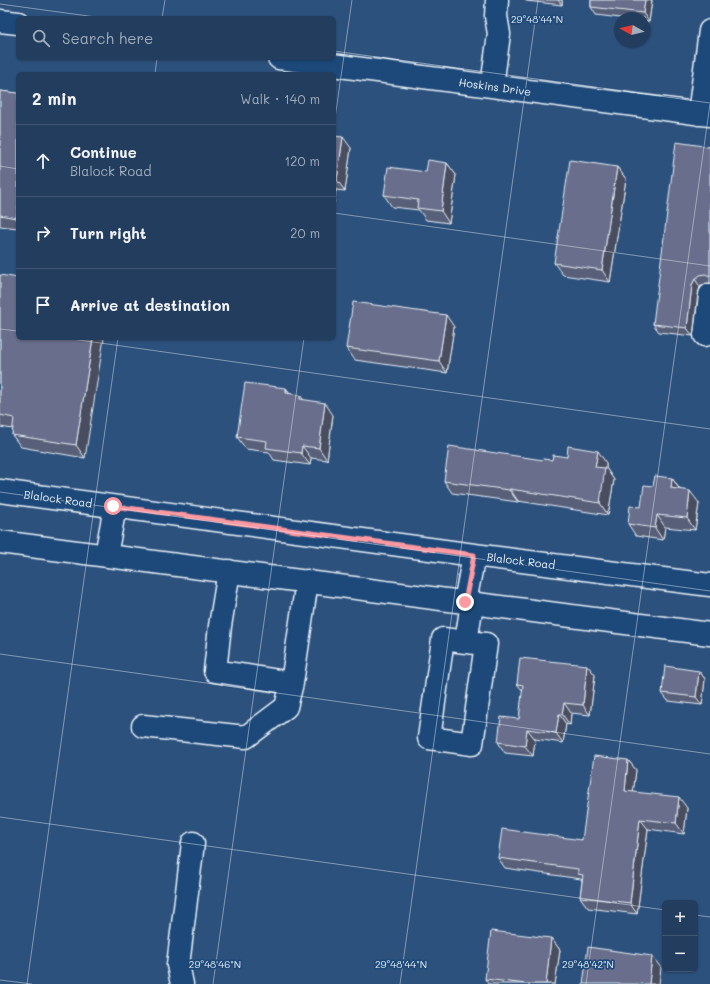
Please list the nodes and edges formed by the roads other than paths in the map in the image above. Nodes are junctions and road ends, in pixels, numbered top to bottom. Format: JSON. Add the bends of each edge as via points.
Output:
{"nodes":[{"id":1,"x":497,"y":0,"type":"edge"},
{"id":2,"x":0,"y":21,"type":"edge"},
{"id":3,"x":16,"y":23,"type":"edge"},
{"id":4,"x":710,"y":31,"type":"edge"},
{"id":5,"x":294,"y":60,"type":"edge"},
{"id":6,"x":492,"y":86,"type":"junction"},
{"id":7,"x":704,"y":115,"type":"edge"},
{"id":8,"x":710,"y":295,"type":"edge"},
{"id":9,"x":704,"y":335,"type":"dead end"},
{"id":10,"x":0,"y":491,"type":"edge"},
{"id":11,"x":115,"y":507,"type":"junction"},
{"id":12,"x":0,"y":542,"type":"edge"},
{"id":13,"x":106,"y":555,"type":"junction"},
{"id":14,"x":474,"y":555,"type":"junction"},
{"id":15,"x":228,"y":571,"type":"junction"},
{"id":16,"x":307,"y":581,"type":"junction"},
{"id":17,"x":710,"y":585,"type":"edge"},
{"id":18,"x":469,"y":602,"type":"junction"},
{"id":19,"x":710,"y":634,"type":"edge"},
{"id":20,"x":466,"y":642,"type":"junction"},
{"id":21,"x":292,"y":684,"type":"junction"},
{"id":22,"x":143,"y":726,"type":"dead end"},
{"id":23,"x":193,"y":843,"type":"dead end"},
{"id":24,"x":182,"y":984,"type":"edge"}],
"edges":[{"from":1,"to":6,"type":"main road","via":[[496,16],[500,34]]},
{"from":2,"to":3,"type":"main road"},
{"from":4,"to":7,"type":"main road"},
{"from":5,"to":6,"type":"main road","name":"Hoskins Drive"},
{"from":6,"to":7,"type":"main road","name":"Hoskins Drive"},
{"from":8,"to":9,"type":"main road"},
{"from":10,"to":11,"type":"main road","name":"Blalock Road"},
{"from":11,"to":13,"type":"main road"},
{"from":11,"to":14,"type":"main road","name":"Blalock Road"},
{"from":12,"to":13,"type":"main road"},
{"from":13,"to":15,"type":"main road"},
{"from":14,"to":17,"type":"main road","name":"Blalock Road"},
{"from":14,"to":18,"type":"main road"},
{"from":15,"to":16,"type":"main road"},
{"from":15,"to":21,"type":"main road","via":[[215,671]]},
{"from":16,"to":18,"type":"main road"},
{"from":16,"to":21,"type":"main road"},
{"from":18,"to":19,"type":"main road"},
{"from":18,"to":20,"type":"main road"},
{"from":20,"to":20,"type":"main road","via":[[443,638],[429,738],[472,744],[486,644]]},
{"from":21,"to":22,"type":"main road","via":[[286,707],[246,737]]},
{"from":23,"to":24,"type":"main road","via":[[178,965]]}]}
